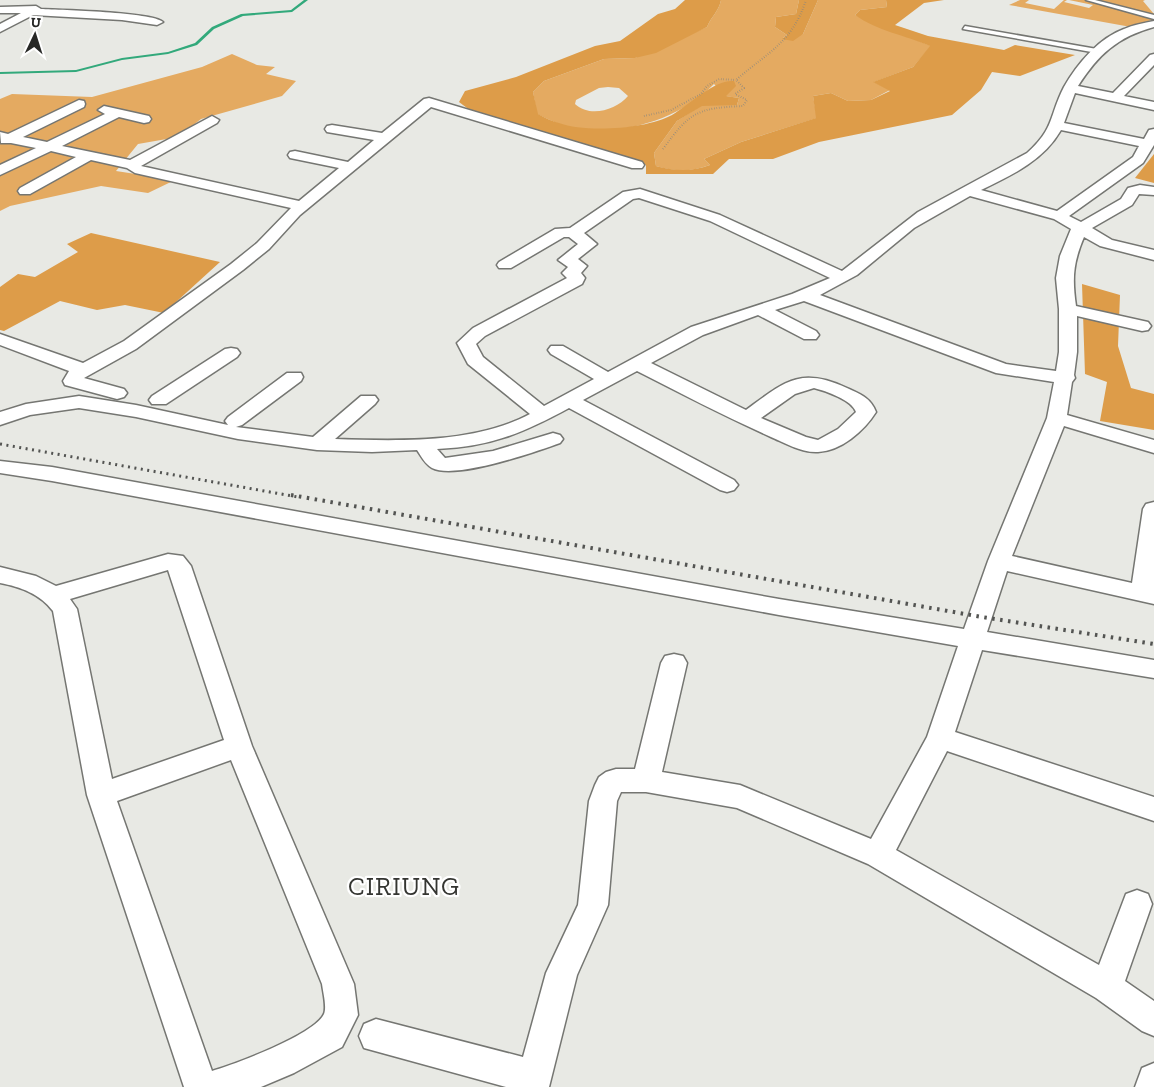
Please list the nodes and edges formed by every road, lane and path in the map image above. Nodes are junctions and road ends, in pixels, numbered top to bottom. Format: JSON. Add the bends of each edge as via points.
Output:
{"nodes":[{"id":1,"x":806,"y":0,"type":"edge"},
{"id":2,"x":1089,"y":0,"type":"edge"},
{"id":3,"x":0,"y":10,"type":"edge"},
{"id":4,"x":34,"y":12,"type":"junction"},
{"id":5,"x":1154,"y":17,"type":"edge"},
{"id":6,"x":157,"y":22,"type":"dead end"},
{"id":7,"x":1154,"y":24,"type":"edge"},
{"id":8,"x":965,"y":28,"type":"dead end"},
{"id":9,"x":0,"y":29,"type":"edge"},
{"id":10,"x":1097,"y":51,"type":"junction"},
{"id":11,"x":1154,"y":58,"type":"edge"},
{"id":12,"x":736,"y":80,"type":"junction"},
{"id":13,"x":1070,"y":88,"type":"junction"},
{"id":14,"x":1116,"y":97,"type":"junction"},
{"id":15,"x":1154,"y":106,"type":"edge"},
{"id":16,"x":117,"y":113,"type":"junction"},
{"id":17,"x":644,"y":116,"type":"dead end"},
{"id":18,"x":144,"y":119,"type":"dead end"},
{"id":19,"x":212,"y":120,"type":"dead end"},
{"id":20,"x":1058,"y":125,"type":"junction"},
{"id":21,"x":332,"y":129,"type":"dead end"},
{"id":22,"x":385,"y":138,"type":"junction"},
{"id":23,"x":3,"y":139,"type":"edge"},
{"id":24,"x":1152,"y":142,"type":"edge"},
{"id":25,"x":48,"y":146,"type":"junction"},
{"id":26,"x":664,"y":149,"type":"dead end"},
{"id":27,"x":295,"y":155,"type":"dead end"},
{"id":28,"x":90,"y":156,"type":"junction"},
{"id":29,"x":132,"y":165,"type":"junction"},
{"id":30,"x":637,"y":165,"type":"dead end"},
{"id":31,"x":348,"y":166,"type":"junction"},
{"id":32,"x":0,"y":171,"type":"edge"},
{"id":33,"x":1136,"y":190,"type":"junction"},
{"id":34,"x":25,"y":191,"type":"dead end"},
{"id":35,"x":968,"y":191,"type":"junction"},
{"id":36,"x":1154,"y":191,"type":"edge"},
{"id":37,"x":302,"y":206,"type":"junction"},
{"id":38,"x":1059,"y":216,"type":"junction"},
{"id":39,"x":1079,"y":229,"type":"junction"},
{"id":40,"x":573,"y":233,"type":"junction"},
{"id":41,"x":1154,"y":255,"type":"edge"},
{"id":42,"x":505,"y":265,"type":"dead end"},
{"id":43,"x":842,"y":277,"type":"junction"},
{"id":44,"x":806,"y":295,"type":"junction"},
{"id":45,"x":1068,"y":309,"type":"junction"},
{"id":46,"x":760,"y":310,"type":"junction"},
{"id":47,"x":1142,"y":326,"type":"dead end"},
{"id":48,"x":810,"y":335,"type":"dead end"},
{"id":49,"x":0,"y":339,"type":"edge"},
{"id":50,"x":558,"y":350,"type":"dead end"},
{"id":51,"x":231,"y":352,"type":"dead end"},
{"id":52,"x":638,"y":364,"type":"junction"},
{"id":53,"x":84,"y":370,"type":"junction"},
{"id":54,"x":294,"y":377,"type":"dead end"},
{"id":55,"x":1066,"y":378,"type":"junction"},
{"id":56,"x":608,"y":380,"type":"junction"},
{"id":57,"x":159,"y":400,"type":"junction"},
{"id":58,"x":368,"y":400,"type":"dead end"},
{"id":59,"x":570,"y":401,"type":"junction"},
{"id":60,"x":544,"y":415,"type":"junction"},
{"id":61,"x":1057,"y":418,"type":"junction"},
{"id":62,"x":747,"y":419,"type":"junction"},
{"id":63,"x":0,"y":420,"type":"edge"},
{"id":64,"x":236,"y":427,"type":"junction"},
{"id":65,"x":553,"y":439,"type":"dead end"},
{"id":66,"x":423,"y":443,"type":"junction"},
{"id":67,"x":317,"y":444,"type":"junction"},
{"id":68,"x":1154,"y":447,"type":"edge"},
{"id":69,"x":4,"y":473,"type":"edge"},
{"id":70,"x":727,"y":485,"type":"dead end"},
{"id":71,"x":1154,"y":508,"type":"edge"},
{"id":72,"x":1000,"y":561,"type":"junction"},
{"id":73,"x":0,"y":575,"type":"edge"},
{"id":74,"x":1148,"y":594,"type":"edge"},
{"id":75,"x":55,"y":595,"type":"junction"},
{"id":76,"x":972,"y":639,"type":"junction"},
{"id":77,"x":674,"y":663,"type":"dead end"},
{"id":78,"x":1154,"y":669,"type":"edge"},
{"id":79,"x":940,"y":738,"type":"junction"},
{"id":80,"x":239,"y":746,"type":"junction"},
{"id":81,"x":646,"y":781,"type":"junction"},
{"id":82,"x":101,"y":795,"type":"junction"},
{"id":83,"x":1154,"y":809,"type":"edge"},
{"id":84,"x":878,"y":856,"type":"junction"},
{"id":85,"x":1137,"y":904,"type":"dead end"},
{"id":86,"x":1107,"y":987,"type":"junction"},
{"id":87,"x":1154,"y":1020,"type":"edge"},
{"id":88,"x":376,"y":1036,"type":"dead end"},
{"id":89,"x":1154,"y":1080,"type":"edge"},
{"id":90,"x":532,"y":1082,"type":"edge"},
{"id":91,"x":205,"y":1087,"type":"edge"},
{"id":92,"x":214,"y":1087,"type":"edge"},
{"id":93,"x":1152,"y":1087,"type":"edge"}],
"edges":[{"from":1,"to":12,"type":"path","via":[[788,40]]},
{"from":2,"to":5,"type":"lane"},
{"from":3,"to":4,"type":"street","via":[[31,8],[36,9]]},
{"from":4,"to":6,"type":"street"},
{"from":4,"to":9,"type":"street"},
{"from":7,"to":10,"type":"street","via":[[1128,31]]},
{"from":8,"to":10,"type":"lane"},
{"from":10,"to":13,"type":"street"},
{"from":11,"to":14,"type":"street"},
{"from":12,"to":17,"type":"path","via":[[719,79],[701,94],[671,110]]},
{"from":12,"to":26,"type":"path","via":[[744,88],[736,94],[747,100],[743,106],[706,108],[683,121]]},
{"from":13,"to":14,"type":"street"},
{"from":13,"to":20,"type":"street"},
{"from":14,"to":15,"type":"street"},
{"from":16,"to":18,"type":"street"},
{"from":16,"to":23,"type":"street","via":[[73,103]]},
{"from":16,"to":25,"type":"street"},
{"from":19,"to":29,"type":"street"},
{"from":20,"to":24,"type":"street"},
{"from":20,"to":35,"type":"street","via":[[1032,156]]},
{"from":21,"to":22,"type":"street"},
{"from":22,"to":30,"type":"street","via":[[432,102]]},
{"from":22,"to":31,"type":"street"},
{"from":23,"to":25,"type":"street"},
{"from":24,"to":33,"type":"street","via":[[1132,179]]},
{"from":24,"to":38,"type":"street","via":[[1124,172]]},
{"from":25,"to":28,"type":"street"},
{"from":25,"to":32,"type":"street"},
{"from":27,"to":31,"type":"street"},
{"from":28,"to":29,"type":"street"},
{"from":28,"to":34,"type":"street"},
{"from":29,"to":37,"type":"street","via":[[135,169]]},
{"from":31,"to":37,"type":"street"},
{"from":33,"to":36,"type":"street"},
{"from":33,"to":39,"type":"street","via":[[1127,202]]},
{"from":35,"to":38,"type":"street"},
{"from":35,"to":43,"type":"street","via":[[910,224]]},
{"from":37,"to":53,"type":"street","via":[[237,267],[130,345]]},
{"from":38,"to":39,"type":"street"},
{"from":39,"to":41,"type":"street","via":[[1106,243]]},
{"from":39,"to":45,"type":"street","via":[[1068,256],[1064,278]]},
{"from":40,"to":42,"type":"street","via":[[561,232]]},
{"from":40,"to":43,"type":"street","via":[[628,194],[640,193],[715,218]]},
{"from":40,"to":60,"type":"street","via":[[588,244],[566,260],[579,266],[570,273],[576,280],[479,332],[466,343],[475,360]]},
{"from":43,"to":44,"type":"street"},
{"from":44,"to":46,"type":"street"},
{"from":44,"to":55,"type":"street","via":[[1003,369]]},
{"from":45,"to":47,"type":"street"},
{"from":45,"to":55,"type":"street"},
{"from":46,"to":48,"type":"street"},
{"from":46,"to":52,"type":"street","via":[[705,327]]},
{"from":49,"to":53,"type":"street"},
{"from":50,"to":56,"type":"street"},
{"from":51,"to":57,"type":"street"},
{"from":52,"to":56,"type":"street"},
{"from":52,"to":62,"type":"street"},
{"from":53,"to":57,"type":"street","via":[[72,381],[96,389]]},
{"from":54,"to":64,"type":"street"},
{"from":55,"to":61,"type":"street"},
{"from":56,"to":59,"type":"street"},
{"from":57,"to":64,"type":"street"},
{"from":58,"to":67,"type":"street"},
{"from":59,"to":60,"type":"street"},
{"from":59,"to":70,"type":"street"},
{"from":60,"to":66,"type":"street","via":[[478,440]]},
{"from":61,"to":68,"type":"street"},
{"from":61,"to":72,"type":"street"},
{"from":62,"to":62,"type":"street","via":[[818,446],[837,439],[866,412],[860,402],[848,395],[819,383],[806,382]]},
{"from":63,"to":64,"type":"street","via":[[26,410],[62,403],[94,404]]},
{"from":64,"to":67,"type":"street"},
{"from":65,"to":66,"type":"street","via":[[528,449],[448,465],[434,460]]},
{"from":66,"to":67,"type":"street"},
{"from":69,"to":76,"type":"street","via":[[52,474]]},
{"from":71,"to":74,"type":"street"},
{"from":72,"to":74,"type":"street"},
{"from":72,"to":76,"type":"street"},
{"from":73,"to":75,"type":"street","via":[[35,585]]},
{"from":75,"to":80,"type":"street","via":[[168,562],[180,566]]},
{"from":75,"to":82,"type":"street","via":[[65,609]]},
{"from":76,"to":78,"type":"street"},
{"from":76,"to":79,"type":"street"},
{"from":77,"to":81,"type":"street"},
{"from":79,"to":83,"type":"street"},
{"from":79,"to":84,"type":"street"},
{"from":80,"to":82,"type":"street"},
{"from":80,"to":92,"type":"street","via":[[338,984],[342,1014],[330,1035],[282,1061]]},
{"from":81,"to":84,"type":"street","via":[[740,797]]},
{"from":81,"to":90,"type":"street","via":[[616,780],[609,784],[603,800],[593,905],[562,973]]},
{"from":82,"to":91,"type":"street","via":[[199,1082]]},
{"from":84,"to":86,"type":"street"},
{"from":85,"to":86,"type":"street"},
{"from":86,"to":87,"type":"street"},
{"from":88,"to":90,"type":"street"},
{"from":89,"to":93,"type":"street"}]}
